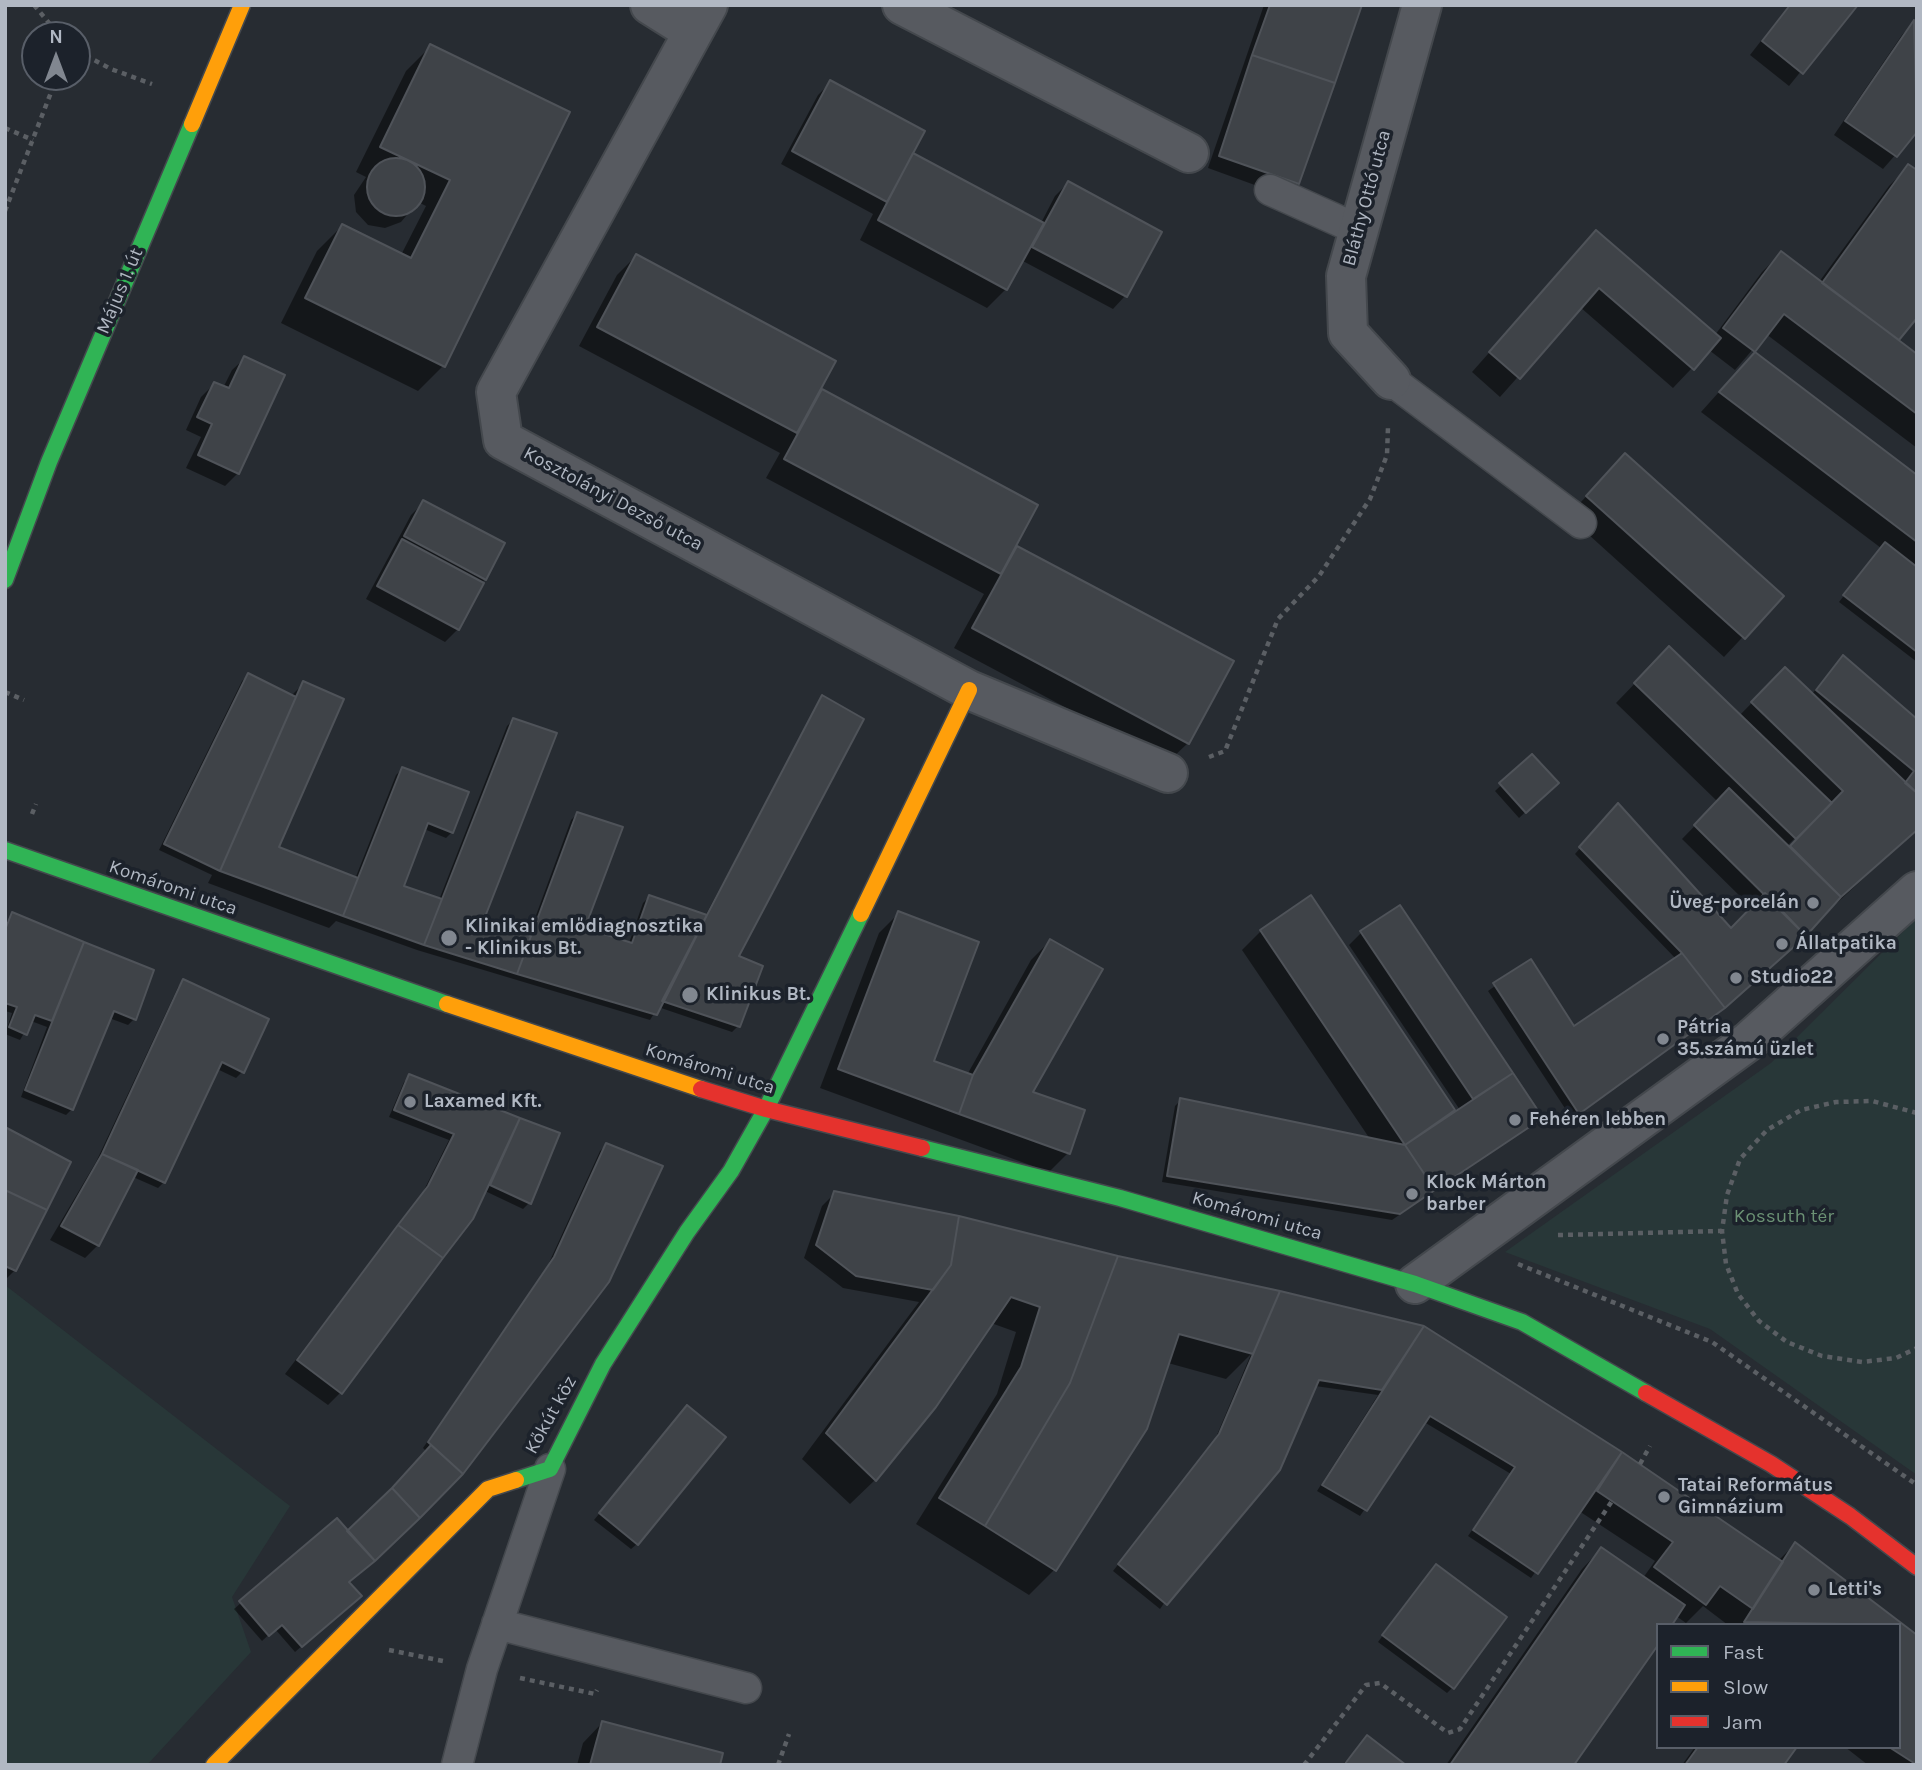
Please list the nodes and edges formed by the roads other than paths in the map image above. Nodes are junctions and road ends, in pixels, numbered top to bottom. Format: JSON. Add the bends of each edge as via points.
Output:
{"nodes":[{"id":1,"x":242,"y":5,"type":"edge"},
{"id":2,"x":650,"y":5,"type":"edge"},
{"id":3,"x":902,"y":5,"type":"edge"},
{"id":4,"x":1422,"y":5,"type":"edge"},
{"id":5,"x":701,"y":19,"type":"edge"},
{"id":6,"x":1189,"y":153,"type":"dead end"},
{"id":7,"x":1269,"y":190,"type":"dead end"},
{"id":8,"x":1357,"y":229,"type":"junction"},
{"id":9,"x":1391,"y":380,"type":"joint"},
{"id":10,"x":1581,"y":523,"type":"dead end"},
{"id":11,"x":5,"y":580,"type":"edge"},
{"id":12,"x":968,"y":690,"type":"junction"},
{"id":13,"x":1168,"y":773,"type":"road end"},
{"id":14,"x":5,"y":850,"type":"edge"},
{"id":15,"x":1917,"y":891,"type":"edge"},
{"id":16,"x":766,"y":1109,"type":"junction"},
{"id":17,"x":1415,"y":1284,"type":"junction"},
{"id":18,"x":550,"y":1469,"type":"junction"},
{"id":19,"x":1917,"y":1567,"type":"edge"},
{"id":20,"x":497,"y":1624,"type":"junction"},
{"id":21,"x":746,"y":1688,"type":"dead end"},
{"id":22,"x":214,"y":1765,"type":"edge"},
{"id":23,"x":457,"y":1765,"type":"edge"}],
"edges":[{"from":1,"to":11,"type":"street","name":"Május 1. út","via":[[49,462]]},
{"from":2,"to":5,"type":"street"},
{"from":3,"to":6,"type":"street"},
{"from":4,"to":8,"type":"street","name":"Bláthy Ottó utca"},
{"from":5,"to":12,"type":"street","name":"Kosztolányi Dezső utca","via":[[496,391],[503,440]]},
{"from":7,"to":8,"type":"lane"},
{"from":8,"to":9,"type":"street","name":"Bláthy Ottó utca","via":[[1346,276],[1348,333]]},
{"from":9,"to":10,"type":"lane"},
{"from":12,"to":13,"type":"street","name":"Kosztolányi Dezső utca"},
{"from":12,"to":16,"type":"street"},
{"from":14,"to":16,"type":"street","name":"Komáromi utca","via":[[602,1059]]},
{"from":15,"to":17,"type":"street","via":[[1749,1041]]},
{"from":16,"to":17,"type":"street","name":"Komáromi utca","via":[[1120,1198]]},
{"from":16,"to":18,"type":"street","name":"Kőkút köz","via":[[731,1171],[603,1364]]},
{"from":17,"to":19,"type":"street","via":[[1522,1322],[1678,1409],[1850,1516]]},
{"from":18,"to":20,"type":"lane"},
{"from":18,"to":22,"type":"street","name":"Kőkút köz","via":[[488,1489]]},
{"from":20,"to":21,"type":"lane"},
{"from":20,"to":23,"type":"lane"}]}
